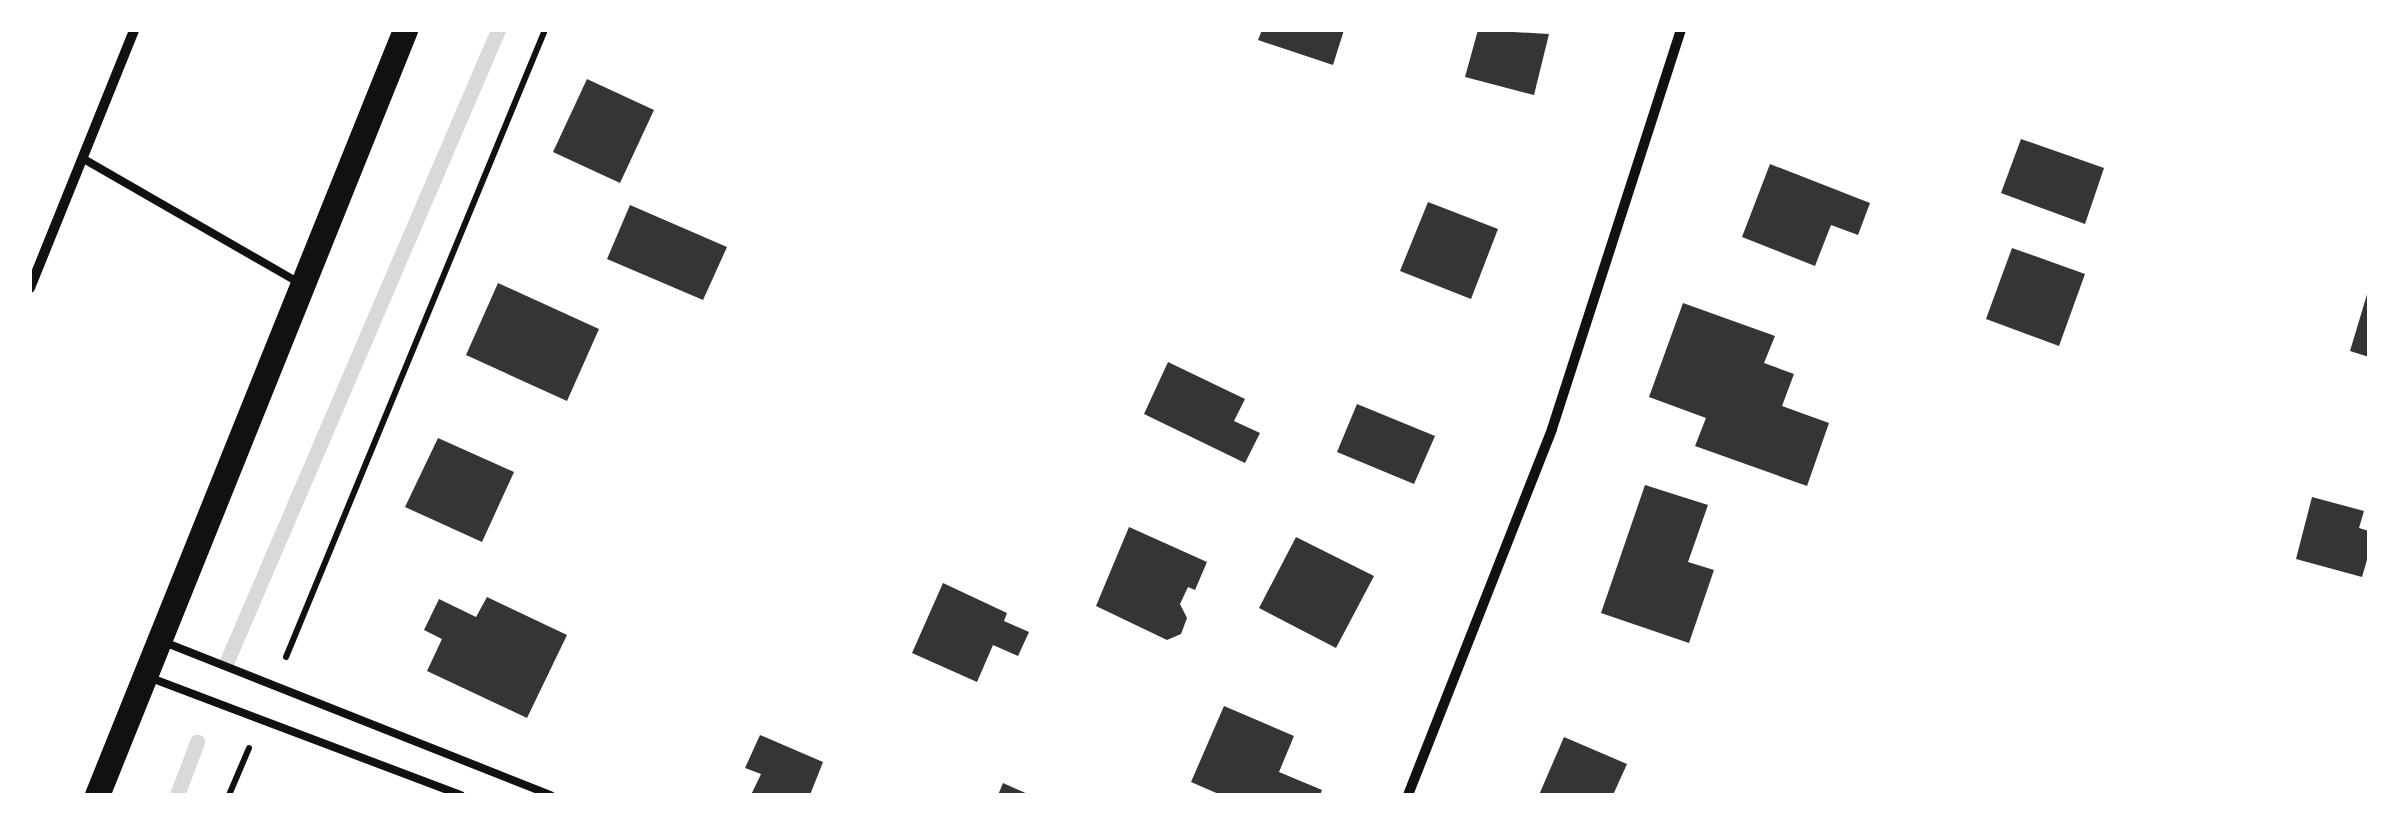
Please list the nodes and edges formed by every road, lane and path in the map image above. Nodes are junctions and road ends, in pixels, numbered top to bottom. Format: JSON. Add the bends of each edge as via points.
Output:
{"nodes":[{"id":1,"x":134,"y":30,"type":"edge"},
{"id":2,"x":406,"y":30,"type":"edge"},
{"id":3,"x":545,"y":30,"type":"edge"},
{"id":4,"x":1681,"y":30,"type":"edge"},
{"id":5,"x":82,"y":158,"type":"junction"},
{"id":6,"x":303,"y":285,"type":"junction"},
{"id":7,"x":30,"y":288,"type":"edge"},
{"id":8,"x":160,"y":641,"type":"junction"},
{"id":9,"x":146,"y":676,"type":"junction"},
{"id":10,"x":274,"y":686,"type":"junction"},
{"id":11,"x":260,"y":720,"type":"junction"},
{"id":12,"x":97,"y":795,"type":"edge"},
{"id":13,"x":229,"y":795,"type":"edge"},
{"id":14,"x":460,"y":795,"type":"edge"},
{"id":15,"x":550,"y":795,"type":"edge"},
{"id":16,"x":1408,"y":795,"type":"edge"}],
"edges":[{"from":1,"to":5,"type":"street"},
{"from":2,"to":6,"type":"main road"},
{"from":3,"to":10,"type":"path"},
{"from":4,"to":16,"type":"street","via":[[1552,429]]},
{"from":5,"to":6,"type":"lane"},
{"from":5,"to":7,"type":"street"},
{"from":6,"to":8,"type":"main road"},
{"from":8,"to":9,"type":"main road"},
{"from":8,"to":10,"type":"lane"},
{"from":9,"to":11,"type":"lane"},
{"from":9,"to":12,"type":"main road"},
{"from":10,"to":15,"type":"lane"},
{"from":11,"to":13,"type":"path"},
{"from":11,"to":14,"type":"lane"}]}
